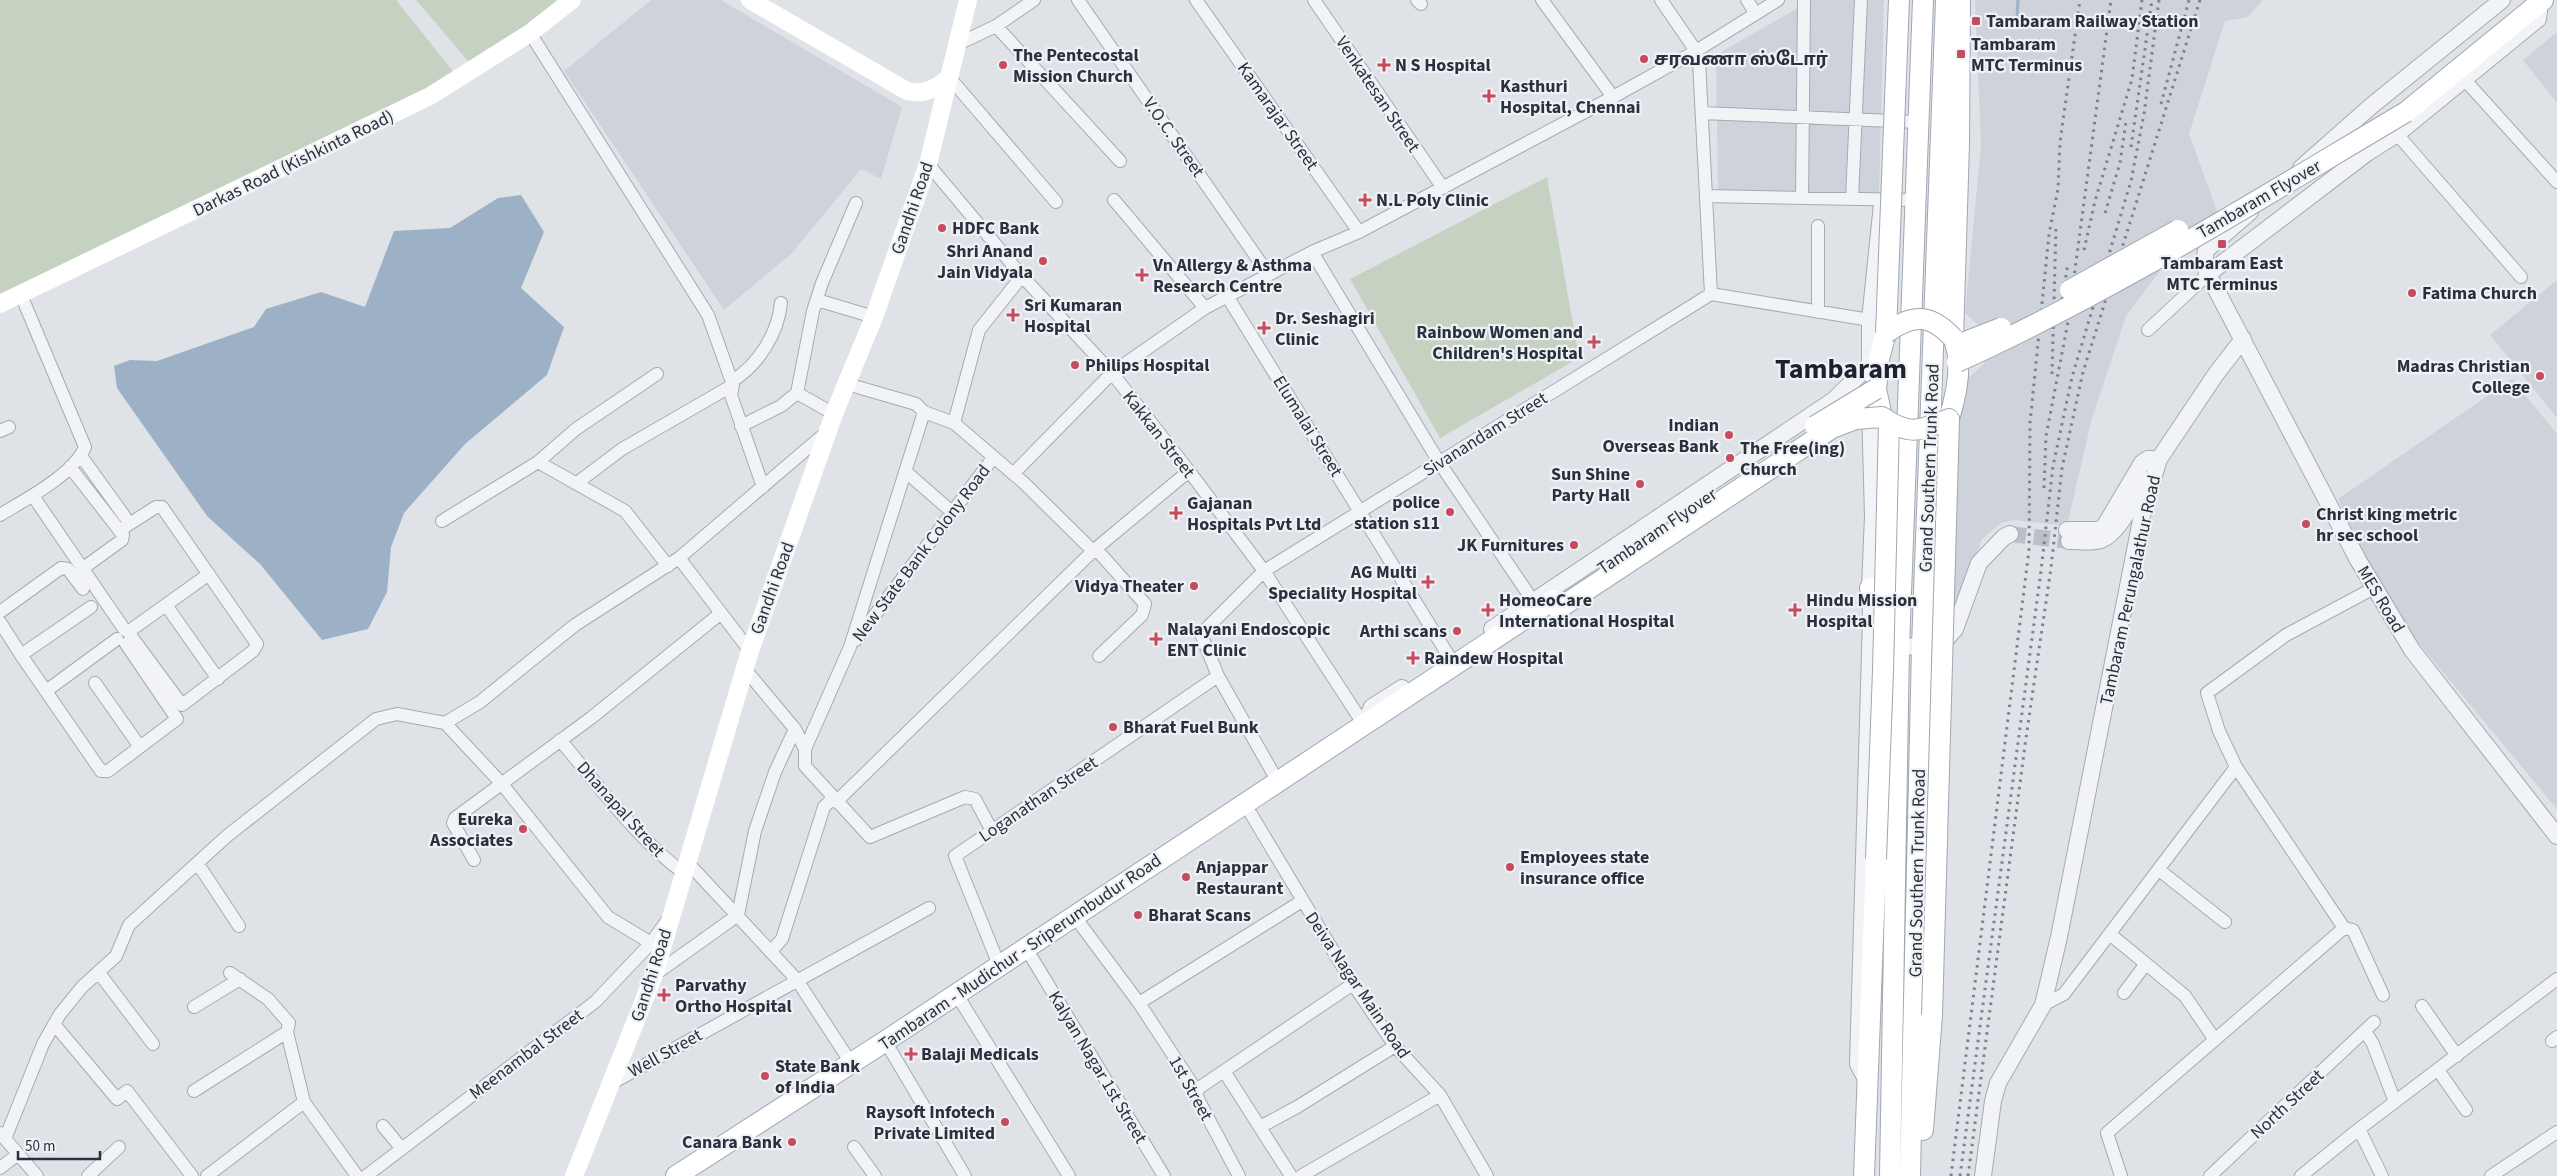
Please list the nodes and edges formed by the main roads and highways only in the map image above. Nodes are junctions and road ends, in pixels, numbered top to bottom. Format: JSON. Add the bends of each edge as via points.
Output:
{"nodes":[{"id":1,"x":572,"y":0,"type":"edge"},
{"id":2,"x":750,"y":0,"type":"edge"},
{"id":3,"x":968,"y":0,"type":"edge"},
{"id":4,"x":1900,"y":0,"type":"edge"},
{"id":5,"x":1922,"y":0,"type":"edge"},
{"id":6,"x":1946,"y":0,"type":"edge"},
{"id":7,"x":1960,"y":0,"type":"edge"},
{"id":8,"x":2536,"y":1,"type":"edge"},
{"id":9,"x":949,"y":77,"type":"junction"},
{"id":10,"x":0,"y":304,"type":"edge"},
{"id":11,"x":1886,"y":333,"type":"junction"},
{"id":12,"x":1955,"y":348,"type":"junction"},
{"id":13,"x":1876,"y":389,"type":"junction"},
{"id":14,"x":1949,"y":419,"type":"junction"},
{"id":15,"x":1886,"y":420,"type":"junction"},
{"id":16,"x":1901,"y":586,"type":"junction"},
{"id":17,"x":1870,"y":588,"type":"road end"},
{"id":18,"x":1373,"y":725,"type":"junction"},
{"id":19,"x":1078,"y":921,"type":"junction"},
{"id":20,"x":574,"y":1176,"type":"edge"},
{"id":21,"x":676,"y":1176,"type":"edge"},
{"id":22,"x":696,"y":1176,"type":"edge"},
{"id":23,"x":1864,"y":1176,"type":"edge"},
{"id":24,"x":1890,"y":1176,"type":"edge"},
{"id":25,"x":1910,"y":1176,"type":"edge"},
{"id":26,"x":1916,"y":1176,"type":"edge"}],
"edges":[{"from":1,"to":10,"type":"main road","name":"Darkas Road (Kishkinta Road)","via":[[530,33],[430,96]]},
{"from":2,"to":9,"type":"main road","via":[[907,91],[919,94],[931,90]]},
{"from":3,"to":9,"type":"main road","name":"Gandhi Road"},
{"from":4,"to":11,"type":"main road","bridge":true},
{"from":5,"to":16,"type":"main road","name":"Grand Southern Trunk Road"},
{"from":6,"to":25,"type":"main road","name":"Grand Southern Trunk Road","via":[[1922,647]]},
{"from":7,"to":12,"type":"main road"},
{"from":8,"to":12,"type":"main road","name":"Tambaram Flyover","bridge":true,"via":[[2404,99],[2348,136],[2004,327]]},
{"from":9,"to":20,"type":"main road","name":"Gandhi Road","via":[[928,164],[874,317],[831,422],[744,668],[654,975]]},
{"from":11,"to":12,"type":"main road","bridge":true,"via":[[1902,322],[1920,318],[1941,325]]},
{"from":11,"to":13,"type":"main road"},
{"from":12,"to":14,"type":"main road","via":[[1957,381]]},
{"from":13,"to":15,"type":"main road"},
{"from":13,"to":18,"type":"main road","name":"Tambaram Flyover","bridge":true,"via":[[1823,420]]},
{"from":14,"to":15,"type":"main road","bridge":true,"via":[[1916,432],[1897,428]]},
{"from":14,"to":26,"type":"main road","bridge":true,"via":[[1932,1015],[1921,1152]]},
{"from":15,"to":18,"type":"main road","name":"Tambaram Flyover","bridge":true,"via":[[1856,419],[1832,428]]},
{"from":15,"to":23,"type":"main road","bridge":true,"via":[[1884,671]]},
{"from":16,"to":17,"type":"main road"},
{"from":16,"to":24,"type":"main road","name":"Grand Southern Trunk Road"},
{"from":18,"to":19,"type":"main road","name":"Tambaram - Mudichur - Sriperumbudur Road","via":[[1278,782]]},
{"from":18,"to":19,"type":"main road","name":"Tambaram - Mudichur - Sriperumbudur Road","via":[[1251,814]]},
{"from":19,"to":21,"type":"main road","name":"Tambaram - Mudichur - Sriperumbudur Road","via":[[999,965]]},
{"from":19,"to":22,"type":"main road","name":"Tambaram - Mudichur - Sriperumbudur Road","via":[[1032,958]]}]}
